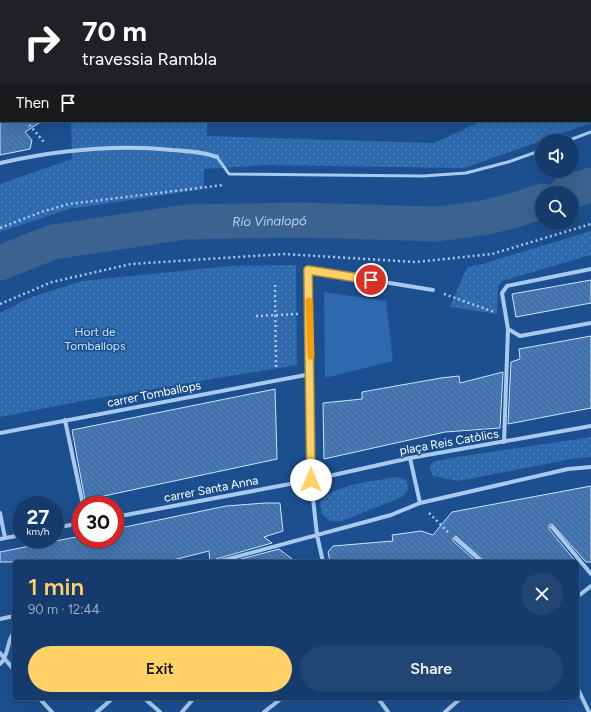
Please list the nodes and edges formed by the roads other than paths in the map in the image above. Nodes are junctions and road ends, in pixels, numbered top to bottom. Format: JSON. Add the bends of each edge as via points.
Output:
{"nodes":[{"id":1,"x":591,"y":132,"type":"edge"},
{"id":2,"x":579,"y":136,"type":"edge"},
{"id":3,"x":535,"y":152,"type":"edge"},
{"id":4,"x":217,"y":157,"type":"joint"},
{"id":5,"x":0,"y":163,"type":"edge"},
{"id":6,"x":591,"y":269,"type":"edge"},
{"id":7,"x":433,"y":290,"type":"road end"},
{"id":8,"x":591,"y":323,"type":"edge"},
{"id":9,"x":508,"y":329,"type":"junction"},
{"id":10,"x":311,"y":374,"type":"junction"},
{"id":11,"x":65,"y":420,"type":"junction"},
{"id":12,"x":591,"y":426,"type":"edge"},
{"id":13,"x":0,"y":433,"type":"edge"},
{"id":14,"x":504,"y":442,"type":"junction"},
{"id":15,"x":410,"y":458,"type":"junction"},
{"id":16,"x":591,"y":467,"type":"edge"},
{"id":17,"x":311,"y":480,"type":"junction"},
{"id":18,"x":81,"y":496,"type":"edge"},
{"id":19,"x":420,"y":503,"type":"junction"},
{"id":20,"x":0,"y":513,"type":"edge"},
{"id":21,"x":124,"y":515,"type":"edge"},
{"id":22,"x":552,"y":527,"type":"dead end"},
{"id":23,"x":317,"y":535,"type":"junction"},
{"id":24,"x":12,"y":537,"type":"edge"},
{"id":25,"x":5,"y":538,"type":"junction"},
{"id":26,"x":0,"y":539,"type":"edge"},
{"id":27,"x":456,"y":539,"type":"road end"},
{"id":28,"x":224,"y":560,"type":"edge"},
{"id":29,"x":323,"y":560,"type":"edge"},
{"id":30,"x":480,"y":560,"type":"edge"},
{"id":31,"x":591,"y":574,"type":"edge"},
{"id":32,"x":591,"y":586,"type":"edge"},
{"id":33,"x":579,"y":595,"type":"edge"},
{"id":34,"x":12,"y":616,"type":"edge"},
{"id":35,"x":0,"y":619,"type":"edge"},
{"id":36,"x":12,"y":634,"type":"edge"},
{"id":37,"x":0,"y":654,"type":"edge"},
{"id":38,"x":5,"y":660,"type":"junction"},
{"id":39,"x":0,"y":664,"type":"edge"},
{"id":40,"x":12,"y":668,"type":"edge"},
{"id":41,"x":579,"y":691,"type":"edge"},
{"id":42,"x":41,"y":700,"type":"edge"},
{"id":43,"x":111,"y":700,"type":"edge"},
{"id":44,"x":146,"y":700,"type":"edge"},
{"id":45,"x":192,"y":700,"type":"edge"},
{"id":46,"x":279,"y":700,"type":"edge"},
{"id":47,"x":379,"y":700,"type":"edge"},
{"id":48,"x":459,"y":700,"type":"edge"},
{"id":49,"x":52,"y":712,"type":"edge"},
{"id":50,"x":97,"y":712,"type":"edge"},
{"id":51,"x":160,"y":712,"type":"edge"},
{"id":52,"x":182,"y":712,"type":"edge"},
{"id":53,"x":264,"y":712,"type":"edge"},
{"id":54,"x":388,"y":712,"type":"edge"},
{"id":55,"x":445,"y":712,"type":"edge"},
{"id":56,"x":589,"y":712,"type":"edge"}],
"edges":[{"from":1,"to":2,"type":"lane"},
{"from":3,"to":4,"type":"lane","via":[[466,173],[423,176],[229,174]]},
{"from":4,"to":5,"type":"street","via":[[206,153],[145,147],[107,147],[53,153]]},
{"from":6,"to":9,"type":"street","via":[[507,286],[502,293]]},
{"from":7,"to":10,"type":"street","via":[[308,270]]},
{"from":8,"to":9,"type":"street","via":[[520,336]]},
{"from":9,"to":14,"type":"street"},
{"from":10,"to":11,"type":"street","name":"carrer Tomballops"},
{"from":10,"to":17,"type":"street"},
{"from":11,"to":13,"type":"street","name":"carrer Tomballops"},
{"from":11,"to":18,"type":"street"},
{"from":12,"to":14,"type":"street","name":"plaça Reis Catòlics"},
{"from":14,"to":15,"type":"street","name":"plaça Reis Catòlics"},
{"from":15,"to":17,"type":"street","name":"plaça Reis Catòlics"},
{"from":15,"to":19,"type":"street"},
{"from":16,"to":19,"type":"street","via":[[568,469]]},
{"from":17,"to":21,"type":"street","name":"carrer Santa Anna"},
{"from":17,"to":23,"type":"street"},
{"from":19,"to":23,"type":"street","via":[[391,515]]},
{"from":20,"to":25,"type":"street"},
{"from":22,"to":31,"type":"street"},
{"from":23,"to":28,"type":"street"},
{"from":23,"to":29,"type":"street"},
{"from":24,"to":25,"type":"street"},
{"from":25,"to":26,"type":"street"},
{"from":27,"to":30,"type":"street"},
{"from":32,"to":33,"type":"street"},
{"from":34,"to":35,"type":"street"},
{"from":36,"to":38,"type":"street","via":[[8,639]]},
{"from":37,"to":38,"type":"street"},
{"from":38,"to":39,"type":"street"},
{"from":38,"to":40,"type":"street"},
{"from":41,"to":56,"type":"street"},
{"from":42,"to":49,"type":"street"},
{"from":43,"to":50,"type":"street"},
{"from":44,"to":51,"type":"street"},
{"from":45,"to":52,"type":"street"},
{"from":46,"to":53,"type":"street"},
{"from":47,"to":54,"type":"street"},
{"from":48,"to":55,"type":"street"}]}
